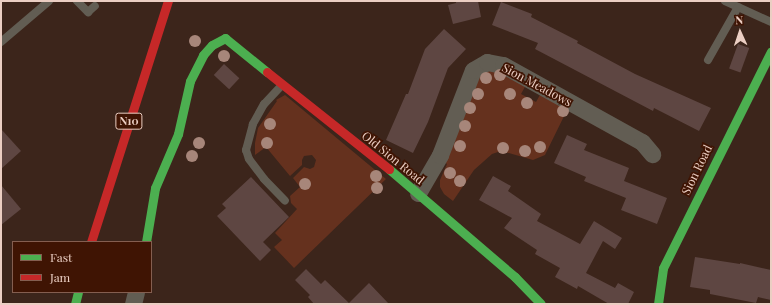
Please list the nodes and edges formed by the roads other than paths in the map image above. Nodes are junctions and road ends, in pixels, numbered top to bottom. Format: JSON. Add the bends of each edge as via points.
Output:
{"nodes":[{"id":1,"x":49,"y":1,"type":"edge"},
{"id":2,"x":77,"y":1,"type":"edge"},
{"id":3,"x":168,"y":1,"type":"edge"},
{"id":4,"x":725,"y":1,"type":"edge"},
{"id":5,"x":95,"y":6,"type":"dead end"},
{"id":6,"x":738,"y":7,"type":"junction"},
{"id":7,"x":771,"y":22,"type":"edge"},
{"id":8,"x":1,"y":42,"type":"edge"},
{"id":9,"x":771,"y":51,"type":"edge"},
{"id":10,"x":708,"y":60,"type":"dead end"},
{"id":11,"x":283,"y":84,"type":"junction"},
{"id":12,"x":652,"y":154,"type":"dead end"},
{"id":13,"x":418,"y":193,"type":"junction"},
{"id":14,"x":285,"y":200,"type":"dead end"},
{"id":15,"x":92,"y":241,"type":"edge"},
{"id":16,"x":146,"y":241,"type":"edge"},
{"id":17,"x":78,"y":293,"type":"edge"},
{"id":18,"x":136,"y":293,"type":"edge"},
{"id":19,"x":75,"y":304,"type":"edge"},
{"id":20,"x":133,"y":304,"type":"edge"},
{"id":21,"x":541,"y":304,"type":"edge"},
{"id":22,"x":658,"y":304,"type":"edge"}],
"edges":[{"from":1,"to":8,"type":"lane"},
{"from":2,"to":5,"type":"lane","via":[[88,12]]},
{"from":3,"to":15,"type":"main road","number":"N10"},
{"from":4,"to":6,"type":"lane"},
{"from":6,"to":7,"type":"lane"},
{"from":6,"to":10,"type":"lane"},
{"from":9,"to":22,"type":"main road","name":"Sion Road","via":[[663,268]]},
{"from":11,"to":13,"type":"main road","name":"Old Sion Road"},
{"from":11,"to":14,"type":"lane","via":[[264,104],[253,124],[246,150],[249,159],[264,179]]},
{"from":11,"to":16,"type":"main road","name":"Old Sion Road","via":[[225,38],[212,45],[203,55],[190,81],[178,134],[155,188]]},
{"from":12,"to":13,"type":"street","name":"Sion Meadows","via":[[637,139],[503,65],[487,62],[473,70],[440,155]]},
{"from":13,"to":21,"type":"main road","name":"Old Sion Road","via":[[515,277]]},
{"from":17,"to":19,"type":"main road"},
{"from":18,"to":20,"type":"street"}]}
